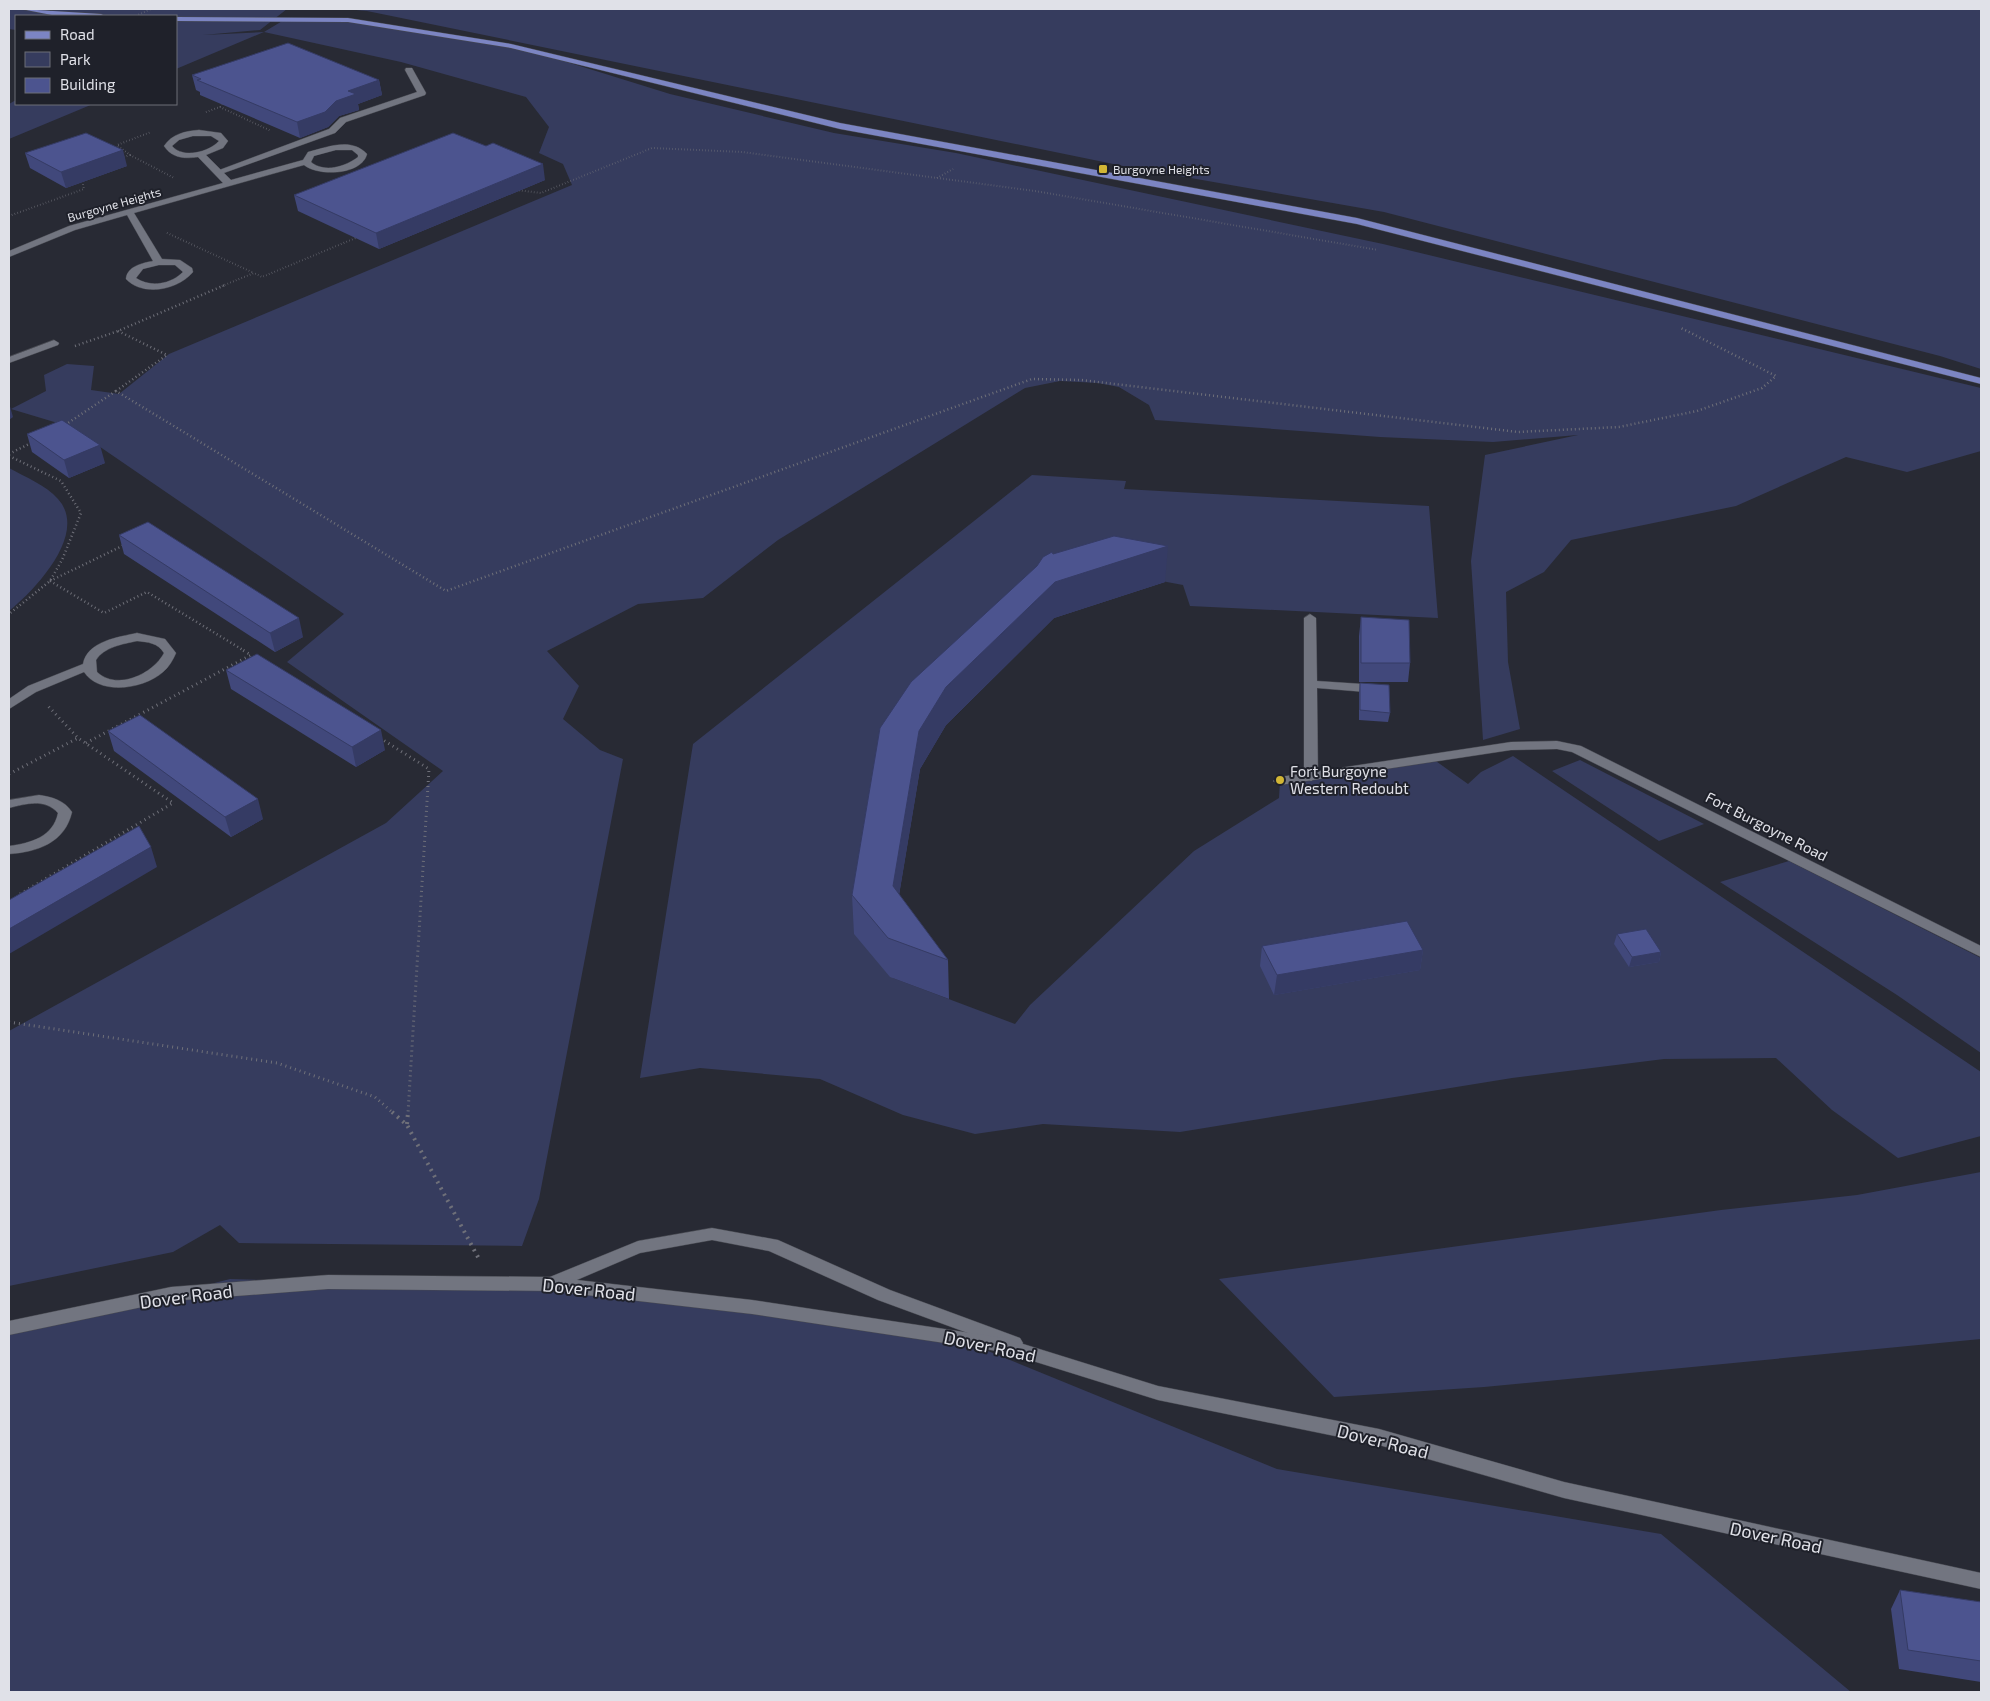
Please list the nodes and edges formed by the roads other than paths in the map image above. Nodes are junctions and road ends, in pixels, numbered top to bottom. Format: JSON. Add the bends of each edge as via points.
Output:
{"nodes":[{"id":1,"x":25,"y":9,"type":"edge"},
{"id":2,"x":79,"y":15,"type":"edge"},
{"id":3,"x":178,"y":19,"type":"edge"},
{"id":4,"x":409,"y":70,"type":"dead end"},
{"id":5,"x":200,"y":154,"type":"junction"},
{"id":6,"x":306,"y":162,"type":"junction"},
{"id":7,"x":218,"y":172,"type":"junction"},
{"id":8,"x":229,"y":184,"type":"junction"},
{"id":9,"x":129,"y":212,"type":"junction"},
{"id":10,"x":9,"y":254,"type":"edge"},
{"id":11,"x":159,"y":262,"type":"junction"},
{"id":12,"x":54,"y":343,"type":"road end"},
{"id":13,"x":9,"y":360,"type":"edge"},
{"id":14,"x":1981,"y":381,"type":"edge"},
{"id":15,"x":1310,"y":618,"type":"dead end"},
{"id":16,"x":88,"y":666,"type":"junction"},
{"id":17,"x":1310,"y":684,"type":"junction"},
{"id":18,"x":1386,"y":689,"type":"edge"},
{"id":19,"x":9,"y":705,"type":"edge"},
{"id":20,"x":1311,"y":777,"type":"junction"},
{"id":21,"x":1280,"y":781,"type":"dead end"},
{"id":22,"x":9,"y":804,"type":"edge"},
{"id":23,"x":9,"y":850,"type":"edge"},
{"id":24,"x":1981,"y":952,"type":"edge"},
{"id":25,"x":551,"y":1284,"type":"junction"},
{"id":26,"x":9,"y":1328,"type":"edge"},
{"id":27,"x":1087,"y":1371,"type":"junction"},
{"id":28,"x":1981,"y":1582,"type":"edge"}],
"edges":[{"from":1,"to":2,"type":"main road"},
{"from":3,"to":14,"type":"main road","via":[[348,20],[511,46],[840,126],[1357,221]]},
{"from":4,"to":7,"type":"street","via":[[422,94],[343,120],[332,131]]},
{"from":5,"to":5,"type":"street","via":[[173,153],[168,146],[175,139],[192,134],[211,133],[223,138],[218,149]]},
{"from":5,"to":7,"type":"street"},
{"from":6,"to":6,"type":"street","via":[[311,154],[326,148],[354,148],[363,154],[352,166],[333,170],[315,168]]},
{"from":6,"to":8,"type":"street","name":"Burgoyne Heights"},
{"from":7,"to":8,"type":"street"},
{"from":8,"to":9,"type":"street","name":"Burgoyne Heights"},
{"from":9,"to":10,"type":"street","name":"Burgoyne Heights","via":[[72,228]]},
{"from":9,"to":11,"type":"street"},
{"from":11,"to":11,"type":"street","via":[[177,262],[188,272],[178,281],[160,286],[141,285],[131,280],[134,271]]},
{"from":12,"to":13,"type":"street"},
{"from":15,"to":17,"type":"street"},
{"from":16,"to":16,"type":"street","via":[[98,650],[137,637],[161,641],[168,646],[170,654],[161,669],[150,676],[122,683],[97,679]]},
{"from":16,"to":19,"type":"street","via":[[32,689]]},
{"from":17,"to":18,"type":"street"},
{"from":17,"to":20,"type":"street"},
{"from":20,"to":21,"type":"street","name":"Fort Burgoyne Road"},
{"from":20,"to":24,"type":"street","name":"Fort Burgoyne Road","via":[[1534,744],[1576,749]]},
{"from":22,"to":23,"type":"street","via":[[45,800],[60,805],[65,812],[59,830],[49,838]]},
{"from":25,"to":26,"type":"street","name":"Dover Road","via":[[328,1282],[171,1294]]},
{"from":25,"to":27,"type":"street","name":"Dover Road","via":[[752,1307],[1004,1345]]},
{"from":25,"to":27,"type":"street","via":[[638,1247],[712,1234],[772,1245],[884,1295]]},
{"from":27,"to":28,"type":"street","name":"Dover Road","via":[[1158,1393],[1379,1437],[1564,1490]]}]}
